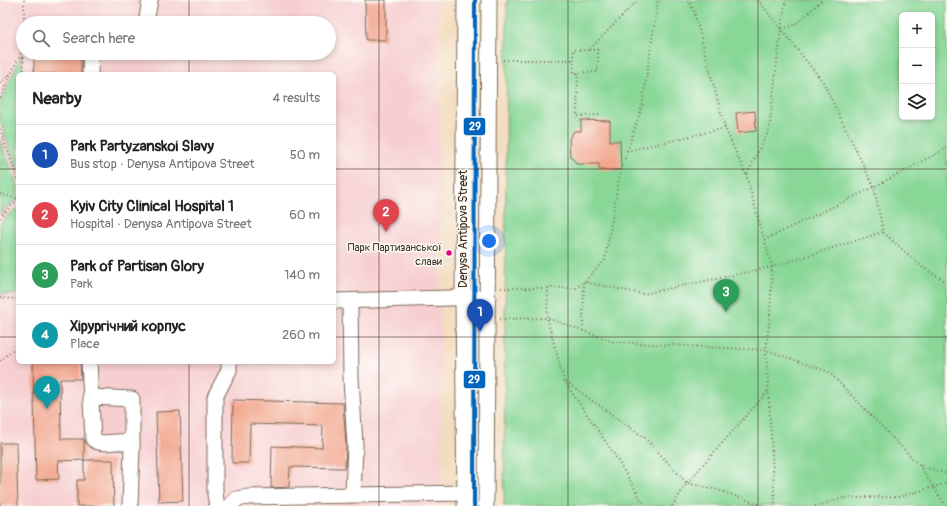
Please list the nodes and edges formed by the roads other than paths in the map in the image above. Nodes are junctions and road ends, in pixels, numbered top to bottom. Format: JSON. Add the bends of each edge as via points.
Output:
{"nodes":[{"id":1,"x":150,"y":0,"type":"edge"},
{"id":2,"x":465,"y":0,"type":"edge"},
{"id":3,"x":489,"y":0,"type":"edge"},
{"id":4,"x":147,"y":16,"type":"edge"},
{"id":5,"x":93,"y":60,"type":"edge"},
{"id":6,"x":90,"y":72,"type":"edge"},
{"id":7,"x":494,"y":292,"type":"junction"},
{"id":8,"x":463,"y":297,"type":"junction"},
{"id":9,"x":336,"y":301,"type":"edge"},
{"id":10,"x":350,"y":301,"type":"junction"},
{"id":11,"x":89,"y":364,"type":"edge"},
{"id":12,"x":229,"y":364,"type":"edge"},
{"id":13,"x":91,"y":398,"type":"junction"},
{"id":14,"x":132,"y":447,"type":"junction"},
{"id":15,"x":353,"y":494,"type":"junction"},
{"id":16,"x":465,"y":499,"type":"edge"},
{"id":17,"x":130,"y":506,"type":"edge"},
{"id":18,"x":217,"y":506,"type":"edge"},
{"id":19,"x":230,"y":506,"type":"edge"},
{"id":20,"x":486,"y":506,"type":"edge"}],
"edges":[{"from":1,"to":4,"type":"street"},
{"from":2,"to":8,"type":"street","name":"Denysa Antipova Street"},
{"from":3,"to":7,"type":"street","name":"Denysa Antipova Street"},
{"from":5,"to":6,"type":"street"},
{"from":7,"to":8,"type":"street"},
{"from":7,"to":20,"type":"street","name":"Denysa Antipova Street"},
{"from":8,"to":10,"type":"street"},
{"from":8,"to":16,"type":"street","name":"Denysa Antipova Street"},
{"from":9,"to":10,"type":"street"},
{"from":10,"to":15,"type":"street","via":[[350,378],[355,445]]},
{"from":11,"to":13,"type":"street"},
{"from":12,"to":18,"type":"street","via":[[229,370],[215,397]]},
{"from":13,"to":14,"type":"street","via":[[93,439],[100,443],[126,442]]},
{"from":13,"to":14,"type":"street","via":[[132,399]]},
{"from":14,"to":17,"type":"street"},
{"from":15,"to":16,"type":"street"},
{"from":15,"to":19,"type":"street","via":[[248,496]]}]}
